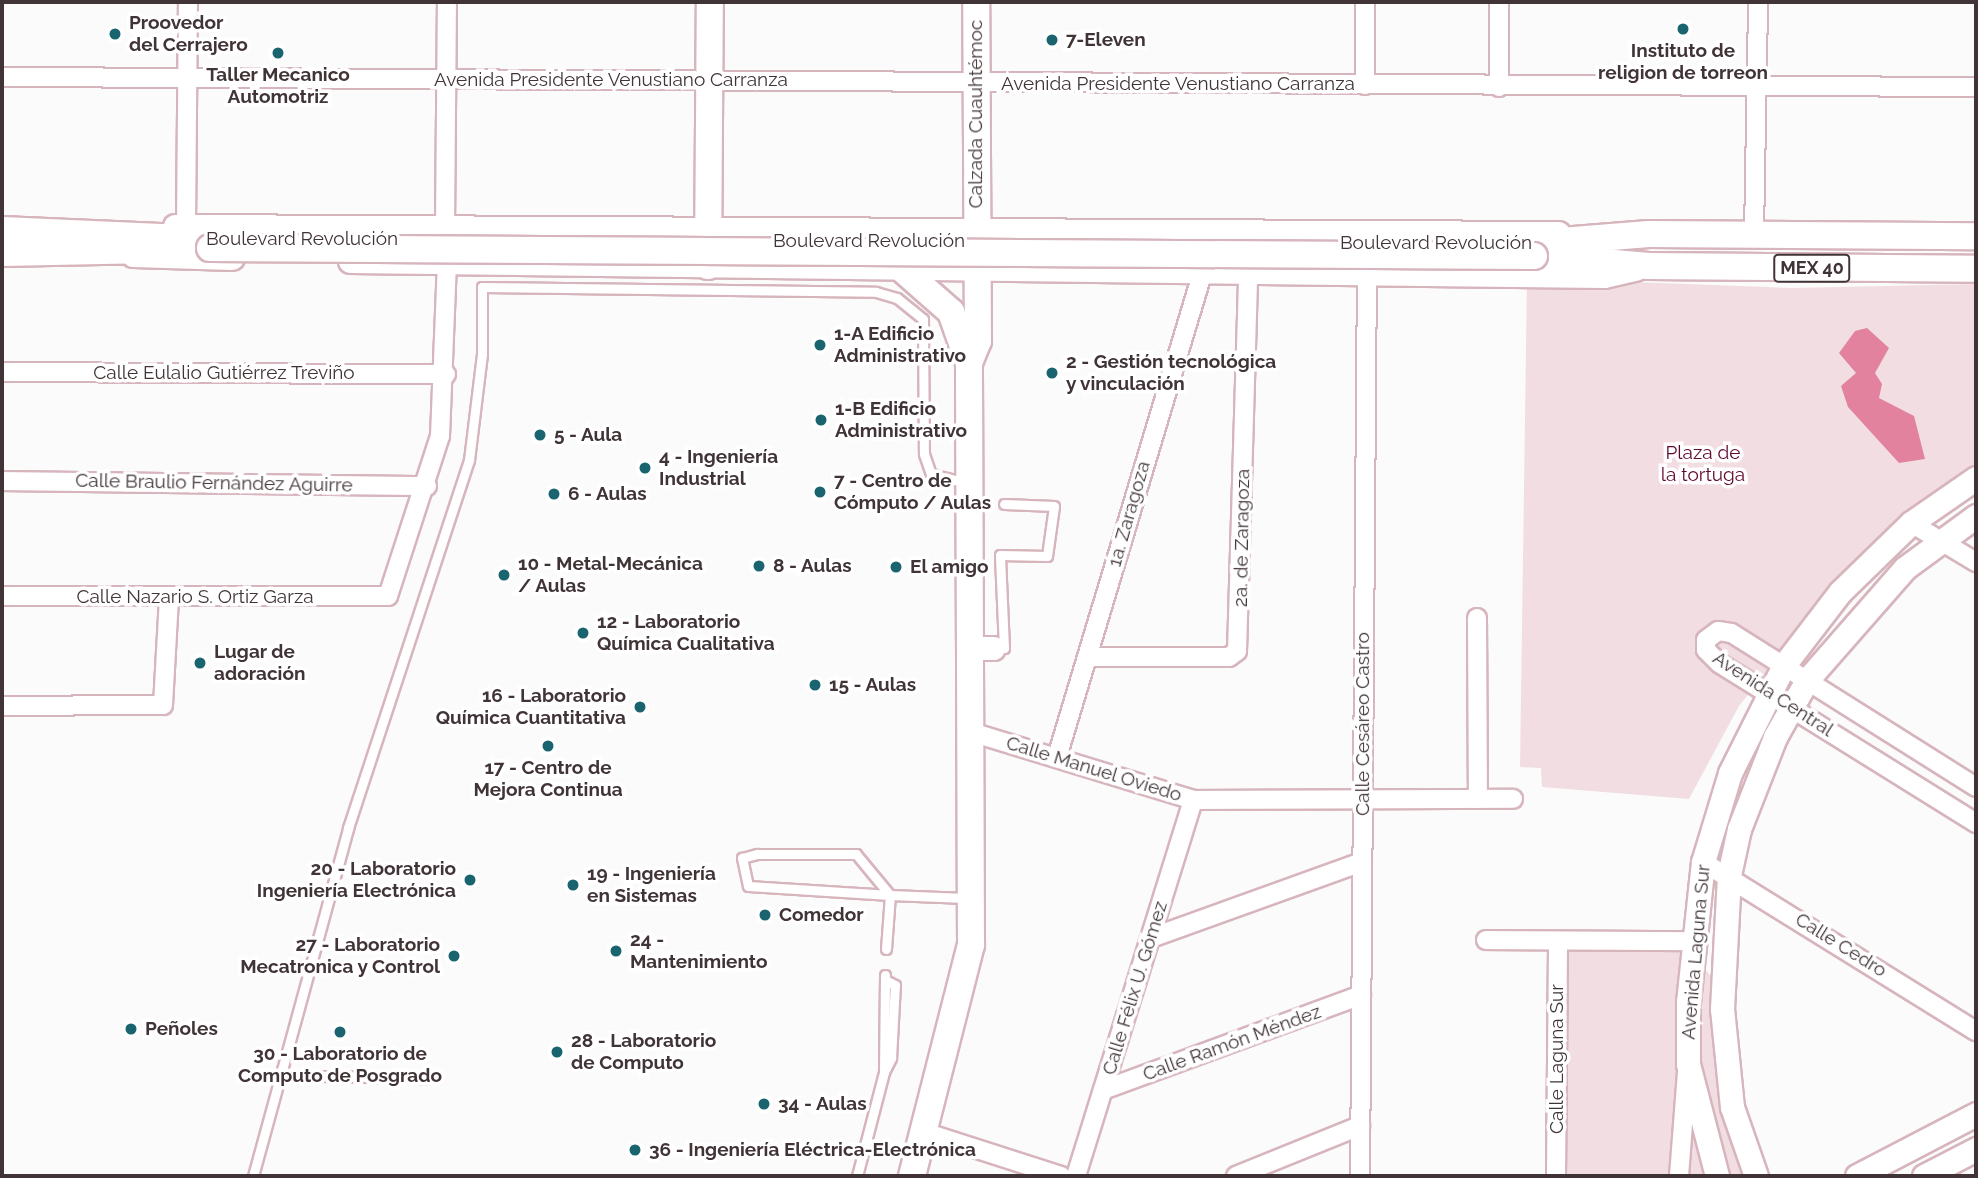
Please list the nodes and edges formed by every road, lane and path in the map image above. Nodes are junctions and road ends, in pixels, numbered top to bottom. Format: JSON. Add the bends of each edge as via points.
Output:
{"nodes":[{"id":1,"x":188,"y":2,"type":"edge"},
{"id":2,"x":447,"y":2,"type":"edge"},
{"id":3,"x":710,"y":2,"type":"edge"},
{"id":4,"x":976,"y":2,"type":"edge"},
{"id":5,"x":1365,"y":2,"type":"edge"},
{"id":6,"x":1499,"y":2,"type":"edge"},
{"id":7,"x":1758,"y":2,"type":"edge"},
{"id":8,"x":2,"y":77,"type":"edge"},
{"id":9,"x":187,"y":78,"type":"junction"},
{"id":10,"x":446,"y":80,"type":"junction"},
{"id":11,"x":709,"y":81,"type":"junction"},
{"id":12,"x":975,"y":82,"type":"junction"},
{"id":13,"x":1365,"y":85,"type":"junction"},
{"id":14,"x":1499,"y":87,"type":"junction"},
{"id":15,"x":1757,"y":88,"type":"junction"},
{"id":16,"x":1976,"y":88,"type":"edge"},
{"id":17,"x":709,"y":225,"type":"junction"},
{"id":18,"x":186,"y":226,"type":"junction"},
{"id":19,"x":445,"y":226,"type":"junction"},
{"id":20,"x":978,"y":227,"type":"junction"},
{"id":21,"x":1120,"y":229,"type":"junction"},
{"id":22,"x":2,"y":230,"type":"edge"},
{"id":23,"x":1649,"y":234,"type":"junction"},
{"id":24,"x":1754,"y":235,"type":"junction"},
{"id":25,"x":1976,"y":236,"type":"edge"},
{"id":26,"x":88,"y":242,"type":"junction"},
{"id":27,"x":1534,"y":250,"type":"junction"},
{"id":28,"x":2,"y":253,"type":"edge"},
{"id":29,"x":447,"y":264,"type":"junction"},
{"id":30,"x":708,"y":266,"type":"junction"},
{"id":31,"x":1648,"y":267,"type":"junction"},
{"id":32,"x":901,"y":268,"type":"junction"},
{"id":33,"x":978,"y":268,"type":"junction"},
{"id":34,"x":1976,"y":269,"type":"edge"},
{"id":35,"x":1120,"y":270,"type":"junction"},
{"id":36,"x":1203,"y":271,"type":"junction"},
{"id":37,"x":1248,"y":271,"type":"junction"},
{"id":38,"x":1367,"y":273,"type":"junction"},
{"id":39,"x":969,"y":363,"type":"junction"},
{"id":40,"x":2,"y":372,"type":"edge"},
{"id":41,"x":446,"y":374,"type":"junction"},
{"id":42,"x":1976,"y":478,"type":"edge"},
{"id":43,"x":2,"y":481,"type":"edge"},
{"id":44,"x":970,"y":483,"type":"junction"},
{"id":45,"x":426,"y":486,"type":"junction"},
{"id":46,"x":1004,"y":504,"type":"dead end"},
{"id":47,"x":1976,"y":516,"type":"edge"},
{"id":48,"x":1911,"y":523,"type":"junction"},
{"id":49,"x":1939,"y":540,"type":"junction"},
{"id":50,"x":1976,"y":562,"type":"edge"},
{"id":51,"x":2,"y":596,"type":"edge"},
{"id":52,"x":169,"y":597,"type":"junction"},
{"id":53,"x":1477,"y":618,"type":"dead end"},
{"id":54,"x":981,"y":648,"type":"junction"},
{"id":55,"x":1087,"y":657,"type":"junction"},
{"id":56,"x":1784,"y":665,"type":"junction"},
{"id":57,"x":1807,"y":680,"type":"junction"},
{"id":58,"x":1767,"y":693,"type":"junction"},
{"id":59,"x":2,"y":706,"type":"edge"},
{"id":60,"x":1790,"y":707,"type":"junction"},
{"id":61,"x":971,"y":732,"type":"junction"},
{"id":62,"x":1057,"y":757,"type":"junction"},
{"id":63,"x":1976,"y":787,"type":"edge"},
{"id":64,"x":1478,"y":799,"type":"junction"},
{"id":65,"x":1513,"y":799,"type":"dead end"},
{"id":66,"x":1193,"y":800,"type":"junction"},
{"id":67,"x":1363,"y":800,"type":"junction"},
{"id":68,"x":1976,"y":823,"type":"edge"},
{"id":69,"x":1362,"y":862,"type":"junction"},
{"id":70,"x":1703,"y":862,"type":"junction"},
{"id":71,"x":1729,"y":875,"type":"junction"},
{"id":72,"x":890,"y":895,"type":"junction"},
{"id":73,"x":972,"y":898,"type":"junction"},
{"id":74,"x":1151,"y":938,"type":"junction"},
{"id":75,"x":1486,"y":940,"type":"dead end"},
{"id":76,"x":1693,"y":941,"type":"junction"},
{"id":77,"x":1558,"y":942,"type":"junction"},
{"id":78,"x":886,"y":949,"type":"dead end"},
{"id":79,"x":1361,"y":995,"type":"junction"},
{"id":80,"x":1976,"y":1031,"type":"edge"},
{"id":81,"x":1688,"y":1064,"type":"junction"},
{"id":82,"x":884,"y":1072,"type":"junction"},
{"id":83,"x":279,"y":1075,"type":"junction"},
{"id":84,"x":424,"y":1078,"type":"dead end"},
{"id":85,"x":1103,"y":1090,"type":"junction"},
{"id":86,"x":1976,"y":1114,"type":"edge"},
{"id":87,"x":1360,"y":1126,"type":"junction"},
{"id":88,"x":924,"y":1132,"type":"junction"},
{"id":89,"x":1976,"y":1149,"type":"edge"},
{"id":90,"x":253,"y":1176,"type":"edge"},
{"id":91,"x":857,"y":1176,"type":"edge"},
{"id":92,"x":912,"y":1176,"type":"edge"},
{"id":93,"x":1061,"y":1176,"type":"edge"},
{"id":94,"x":1076,"y":1176,"type":"edge"},
{"id":95,"x":1236,"y":1176,"type":"edge"},
{"id":96,"x":1360,"y":1176,"type":"edge"},
{"id":97,"x":1556,"y":1176,"type":"edge"},
{"id":98,"x":1679,"y":1176,"type":"edge"},
{"id":99,"x":1717,"y":1176,"type":"edge"},
{"id":100,"x":1756,"y":1176,"type":"edge"},
{"id":101,"x":1857,"y":1176,"type":"edge"},
{"id":102,"x":1924,"y":1176,"type":"edge"}],
"edges":[{"from":1,"to":9,"type":"street"},
{"from":2,"to":10,"type":"street"},
{"from":3,"to":11,"type":"main road"},
{"from":4,"to":12,"type":"main road","name":"Calzada Cuauhtémoc"},
{"from":5,"to":13,"type":"street"},
{"from":6,"to":14,"type":"street"},
{"from":7,"to":15,"type":"street"},
{"from":8,"to":9,"type":"street","name":"Avenida Presidente Venustiano Carranza"},
{"from":9,"to":10,"type":"street","name":"Avenida Presidente Venustiano Carranza"},
{"from":9,"to":18,"type":"street"},
{"from":10,"to":11,"type":"street","name":"Avenida Presidente Venustiano Carranza"},
{"from":10,"to":19,"type":"street"},
{"from":11,"to":12,"type":"street","name":"Avenida Presidente Venustiano Carranza"},
{"from":11,"to":17,"type":"main road"},
{"from":12,"to":13,"type":"street","name":"Avenida Presidente Venustiano Carranza"},
{"from":12,"to":20,"type":"main road","name":"Calzada Cuauhtémoc"},
{"from":13,"to":14,"type":"street","name":"Avenida Presidente Venustiano Carranza"},
{"from":14,"to":15,"type":"street","name":"Avenida Presidente Venustiano Carranza"},
{"from":15,"to":16,"type":"street","name":"Avenida Presidente Venustiano Carranza"},
{"from":15,"to":24,"type":"street"},
{"from":17,"to":19,"type":"main road","number":"MEX 40"},
{"from":17,"to":20,"type":"main road","number":"MEX 40"},
{"from":17,"to":30,"type":"main road"},
{"from":18,"to":19,"type":"main road","number":"MEX 40"},
{"from":18,"to":26,"type":"main road","number":"MEX 40"},
{"from":20,"to":21,"type":"main road","number":"MEX 40"},
{"from":20,"to":33,"type":"main road","name":"Calzada Cuauhtémoc"},
{"from":21,"to":23,"type":"main road","number":"MEX 40"},
{"from":21,"to":35,"type":"main road","via":[[1111,247]]},
{"from":22,"to":26,"type":"main road","number":"MEX 40"},
{"from":23,"to":24,"type":"main road","number":"MEX 40"},
{"from":23,"to":27,"type":"main road","name":"Boulevard Revolución"},
{"from":24,"to":25,"type":"main road","number":"MEX 40"},
{"from":26,"to":27,"type":"main road","name":"Boulevard Revolución","bridge":true},
{"from":26,"to":28,"type":"main road","name":"Boulevard Revolución","number":"MEX 40"},
{"from":26,"to":29,"type":"main road","name":"Boulevard Revolución","number":"MEX 40"},
{"from":27,"to":31,"type":"main road","name":"Boulevard Revolución"},
{"from":29,"to":30,"type":"main road","name":"Boulevard Revolución","number":"MEX 40"},
{"from":29,"to":41,"type":"street"},
{"from":30,"to":32,"type":"main road","name":"Boulevard Revolución","number":"MEX 40"},
{"from":31,"to":34,"type":"main road","name":"Boulevard Revolución","number":"MEX 40"},
{"from":31,"to":38,"type":"main road","name":"Boulevard Revolución","number":"MEX 40","via":[[1604,276]]},
{"from":32,"to":33,"type":"main road","name":"Boulevard Revolución","number":"MEX 40"},
{"from":32,"to":39,"type":"main road","via":[[951,312]]},
{"from":33,"to":35,"type":"main road","name":"Boulevard Revolución","number":"MEX 40"},
{"from":33,"to":39,"type":"main road","name":"Calzada Cuauhtémoc","via":[[978,341]]},
{"from":35,"to":36,"type":"main road","name":"Boulevard Revolución","number":"MEX 40"},
{"from":36,"to":37,"type":"main road","name":"Boulevard Revolución","number":"MEX 40"},
{"from":36,"to":55,"type":"street","name":"1a. Zaragoza"},
{"from":37,"to":38,"type":"main road","name":"Boulevard Revolución","number":"MEX 40"},
{"from":37,"to":55,"type":"street","name":"2a. de Zaragoza","via":[[1237,651],[1229,657]]},
{"from":38,"to":67,"type":"street","name":"Calle Cesáreo Castro"},
{"from":39,"to":44,"type":"main road"},
{"from":40,"to":41,"type":"street","name":"Calle Eulalio Gutiérrez Treviño"},
{"from":41,"to":45,"type":"street"},
{"from":42,"to":48,"type":"main road","name":"Avenida Laguna Sur"},
{"from":43,"to":45,"type":"street","name":"Calle Braulio Fernández Aguirre"},
{"from":44,"to":54,"type":"main road"},
{"from":44,"to":83,"type":"lane","via":[[931,474],[924,454],[923,319],[915,307],[876,292],[482,287],[482,354],[469,460],[377,736]]},
{"from":45,"to":52,"type":"street","name":"Calle Nazario S. Ortiz Garza","via":[[388,596]]},
{"from":46,"to":54,"type":"lane","via":[[1054,506],[1046,556],[1000,555],[1004,648]]},
{"from":47,"to":49,"type":"main road","name":"Avenida Laguna Sur"},
{"from":48,"to":49,"type":"street"},
{"from":48,"to":56,"type":"main road","name":"Avenida Laguna Sur","via":[[1840,593]]},
{"from":49,"to":50,"type":"street"},
{"from":49,"to":57,"type":"main road","name":"Avenida Laguna Sur","via":[[1868,604]]},
{"from":51,"to":52,"type":"street","name":"Calle Nazario S. Ortiz Garza"},
{"from":52,"to":59,"type":"street","via":[[163,705]]},
{"from":53,"to":64,"type":"street"},
{"from":54,"to":61,"type":"main road"},
{"from":55,"to":62,"type":"street","name":"1a. Zaragoza"},
{"from":56,"to":57,"type":"street","name":"Avenida Central"},
{"from":56,"to":58,"type":"main road","name":"Avenida Laguna Sur"},
{"from":56,"to":58,"type":"street","name":"Avenida Central","via":[[1731,633],[1718,631],[1706,640],[1710,657]]},
{"from":57,"to":60,"type":"main road","name":"Avenida Laguna Sur"},
{"from":57,"to":63,"type":"street","name":"Avenida Central"},
{"from":58,"to":60,"type":"street","name":"Avenida Central"},
{"from":58,"to":70,"type":"main road","name":"Avenida Laguna Sur","via":[[1730,773]]},
{"from":60,"to":68,"type":"street","name":"Avenida Central"},
{"from":60,"to":71,"type":"main road","name":"Avenida Laguna Sur","via":[[1755,782]]},
{"from":61,"to":62,"type":"street","name":"Calle Manuel Oviedo"},
{"from":61,"to":73,"type":"main road"},
{"from":62,"to":66,"type":"street","name":"Calle Manuel Oviedo"},
{"from":64,"to":65,"type":"street","name":"Calle Manuel Oviedo"},
{"from":64,"to":67,"type":"street","name":"Calle Manuel Oviedo"},
{"from":66,"to":67,"type":"street","name":"Calle Manuel Oviedo"},
{"from":66,"to":74,"type":"street","name":"Calle Félix U. Gómez"},
{"from":67,"to":69,"type":"street","name":"Calle Cesáreo Castro"},
{"from":69,"to":74,"type":"street"},
{"from":69,"to":79,"type":"street","name":"Calle Cesáreo Castro"},
{"from":70,"to":71,"type":"street","name":"Calle Cedro"},
{"from":70,"to":76,"type":"main road","name":"Avenida Laguna Sur"},
{"from":71,"to":80,"type":"street","name":"Calle Cedro"},
{"from":71,"to":100,"type":"main road","name":"Avenida Laguna Sur","via":[[1722,957],[1726,1071]]},
{"from":72,"to":72,"type":"lane","via":[[748,886],[742,858],[856,854]]},
{"from":72,"to":73,"type":"lane"},
{"from":72,"to":78,"type":"lane"},
{"from":73,"to":88,"type":"main road","via":[[964,988]]},
{"from":74,"to":85,"type":"street","name":"Calle Félix U. Gómez"},
{"from":75,"to":77,"type":"street"},
{"from":76,"to":77,"type":"street"},
{"from":76,"to":81,"type":"main road","name":"Avenida Laguna Sur"},
{"from":77,"to":97,"type":"street","name":"Calle Laguna Sur"},
{"from":79,"to":85,"type":"street","name":"Calle Ramón Méndez"},
{"from":79,"to":87,"type":"street","name":"Calle Cesáreo Castro"},
{"from":81,"to":98,"type":"street"},
{"from":81,"to":99,"type":"main road","name":"Avenida Laguna Sur"},
{"from":82,"to":82,"type":"lane","via":[[885,977],[895,985],[891,1058]]},
{"from":82,"to":91,"type":"lane"},
{"from":83,"to":84,"type":"lane"},
{"from":83,"to":90,"type":"lane"},
{"from":85,"to":94,"type":"street","name":"Calle Félix U. Gómez"},
{"from":86,"to":101,"type":"main road"},
{"from":87,"to":95,"type":"street"},
{"from":87,"to":96,"type":"street","name":"Calle Cesáreo Castro"},
{"from":88,"to":92,"type":"main road"},
{"from":88,"to":93,"type":"street"},
{"from":89,"to":102,"type":"main road"}]}
